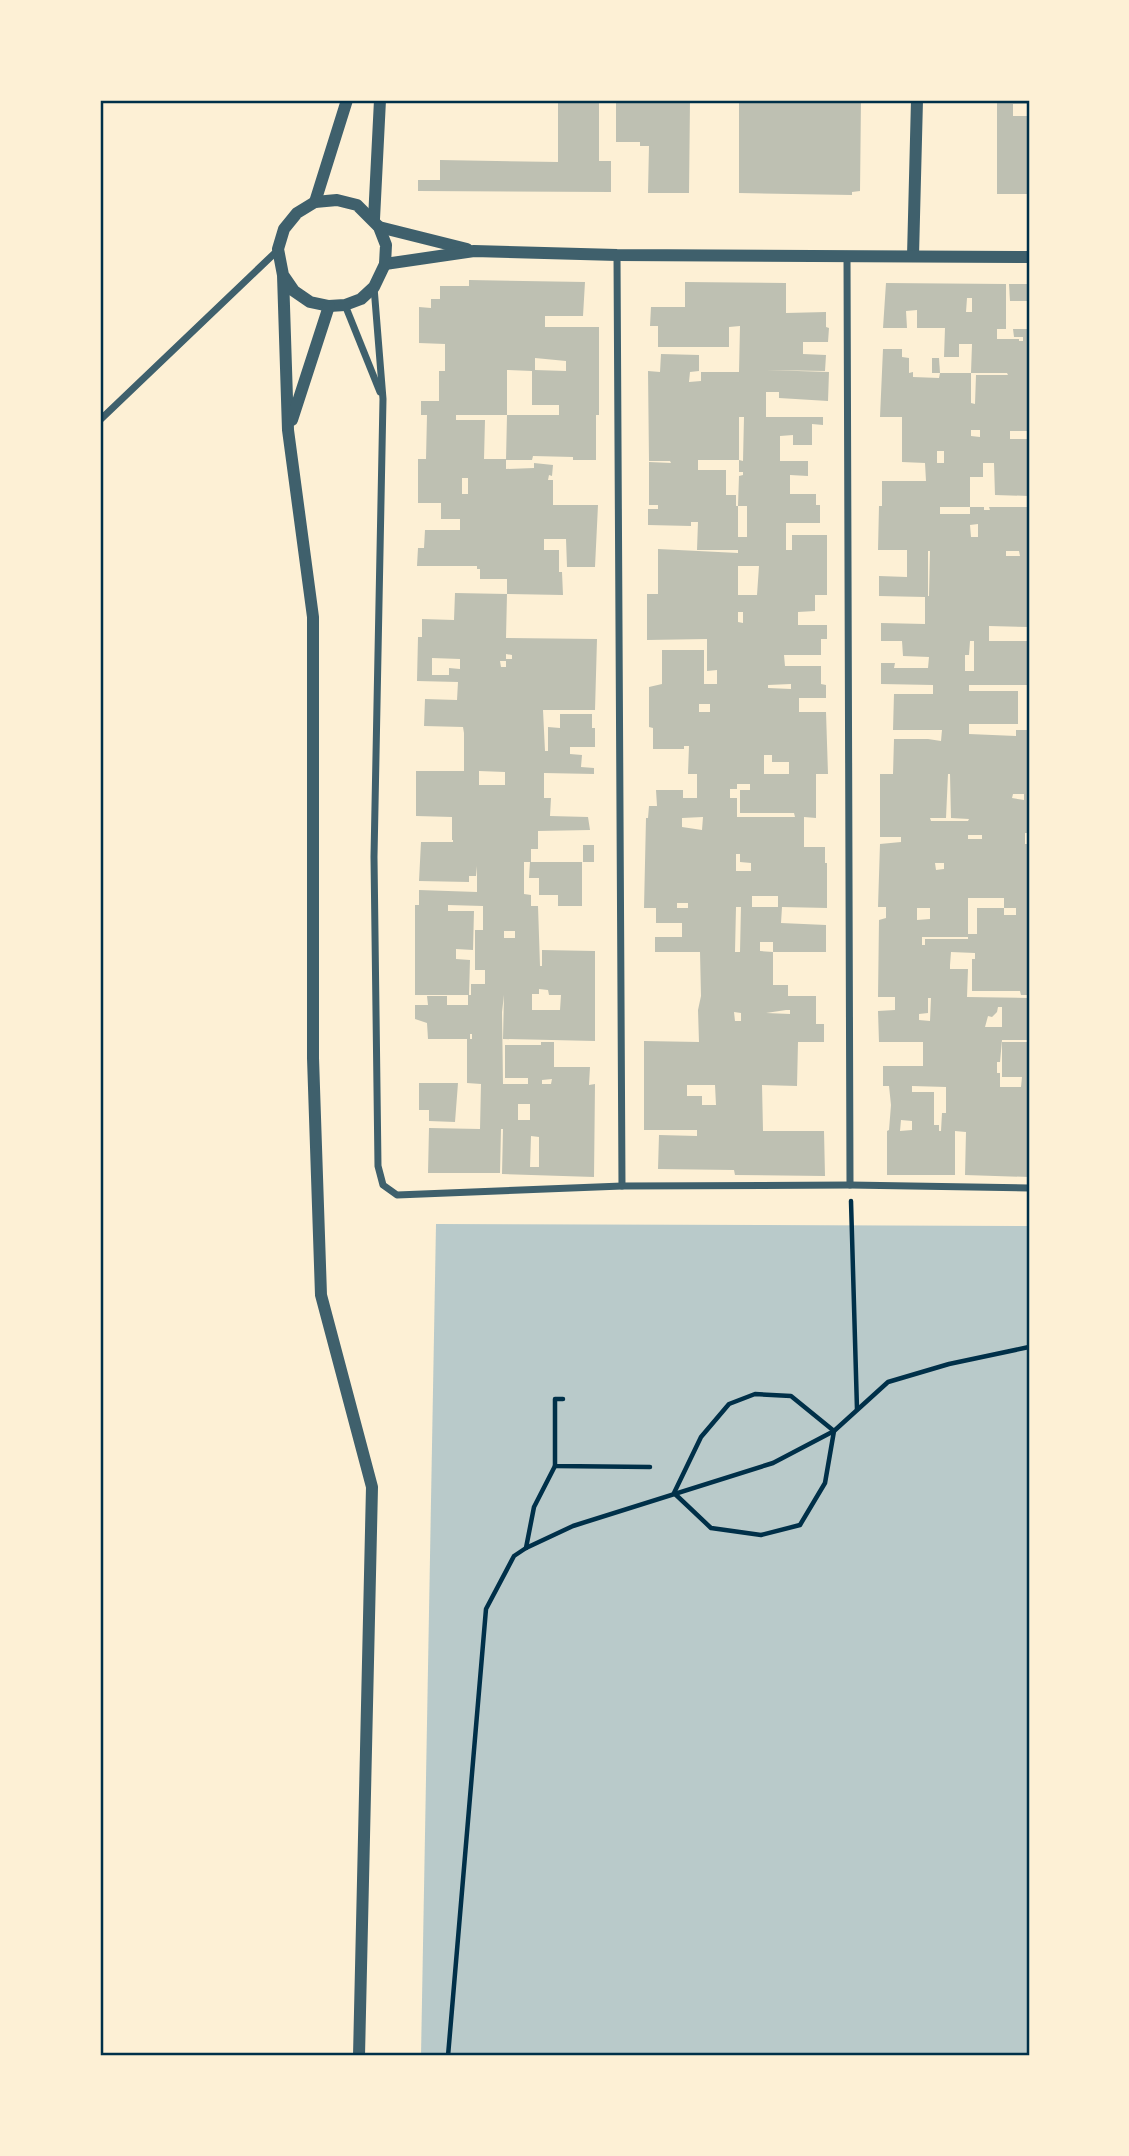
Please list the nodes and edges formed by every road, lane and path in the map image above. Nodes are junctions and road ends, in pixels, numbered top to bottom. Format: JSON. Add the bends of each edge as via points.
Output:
{"nodes":[{"id":1,"x":347,"y":100,"type":"edge"},
{"id":2,"x":380,"y":100,"type":"edge"},
{"id":3,"x":917,"y":100,"type":"edge"},
{"id":4,"x":315,"y":202,"type":"junction"},
{"id":5,"x":377,"y":223,"type":"junction"},
{"id":6,"x":278,"y":249,"type":"junction"},
{"id":7,"x":474,"y":251,"type":"junction"},
{"id":8,"x":617,"y":255,"type":"junction"},
{"id":9,"x":847,"y":256,"type":"junction"},
{"id":10,"x":914,"y":256,"type":"junction"},
{"id":11,"x":1029,"y":257,"type":"edge"},
{"id":12,"x":385,"y":264,"type":"junction"},
{"id":13,"x":283,"y":275,"type":"junction"},
{"id":14,"x":374,"y":287,"type":"junction"},
{"id":15,"x":345,"y":305,"type":"junction"},
{"id":16,"x":329,"y":306,"type":"junction"},
{"id":17,"x":383,"y":399,"type":"junction"},
{"id":18,"x":100,"y":420,"type":"edge"},
{"id":19,"x":288,"y":430,"type":"junction"},
{"id":20,"x":850,"y":1185,"type":"junction"},
{"id":21,"x":622,"y":1186,"type":"junction"},
{"id":22,"x":1029,"y":1188,"type":"edge"},
{"id":23,"x":1029,"y":1347,"type":"edge"},
{"id":24,"x":563,"y":1399,"type":"dead end"},
{"id":25,"x":857,"y":1410,"type":"junction"},
{"id":26,"x":834,"y":1431,"type":"junction"},
{"id":27,"x":555,"y":1466,"type":"junction"},
{"id":28,"x":650,"y":1467,"type":"dead end"},
{"id":29,"x":674,"y":1493,"type":"junction"},
{"id":30,"x":526,"y":1548,"type":"junction"},
{"id":31,"x":359,"y":2056,"type":"edge"},
{"id":32,"x":448,"y":2056,"type":"edge"}],
"edges":[{"from":1,"to":4,"type":"street"},
{"from":2,"to":5,"type":"street"},
{"from":3,"to":10,"type":"street"},
{"from":4,"to":5,"type":"street","via":[[337,200],[357,205]]},
{"from":4,"to":6,"type":"street","via":[[297,213],[284,229]]},
{"from":5,"to":7,"type":"street"},
{"from":5,"to":12,"type":"street","via":[[386,245]]},
{"from":6,"to":13,"type":"street"},
{"from":6,"to":18,"type":"street"},
{"from":7,"to":8,"type":"street"},
{"from":7,"to":12,"type":"street"},
{"from":8,"to":9,"type":"street"},
{"from":8,"to":21,"type":"street"},
{"from":9,"to":10,"type":"street"},
{"from":9,"to":20,"type":"street"},
{"from":10,"to":11,"type":"street"},
{"from":12,"to":14,"type":"street"},
{"from":13,"to":16,"type":"street","via":[[302,297]]},
{"from":13,"to":19,"type":"street"},
{"from":14,"to":15,"type":"street"},
{"from":14,"to":17,"type":"street"},
{"from":15,"to":16,"type":"street"},
{"from":15,"to":17,"type":"street"},
{"from":16,"to":19,"type":"street"},
{"from":17,"to":21,"type":"street","via":[[374,857],[378,1166],[383,1185],[397,1195]]},
{"from":19,"to":31,"type":"street","via":[[313,617],[313,1058],[321,1294],[372,1487]]},
{"from":20,"to":21,"type":"street"},
{"from":20,"to":22,"type":"street"},
{"from":20,"to":25,"type":"path"},
{"from":23,"to":25,"type":"path","via":[[888,1382]]},
{"from":24,"to":27,"type":"path","via":[[555,1399]]},
{"from":25,"to":26,"type":"path"},
{"from":26,"to":29,"type":"path","via":[[774,1463]]},
{"from":26,"to":29,"type":"path","via":[[791,1396],[755,1394],[729,1404],[701,1437]]},
{"from":26,"to":29,"type":"path","via":[[825,1483],[800,1525],[761,1535],[711,1528]]},
{"from":27,"to":28,"type":"path"},
{"from":27,"to":30,"type":"path","via":[[534,1507]]},
{"from":29,"to":30,"type":"path","via":[[573,1525]]},
{"from":30,"to":32,"type":"path","via":[[514,1556],[485,1609]]}]}
